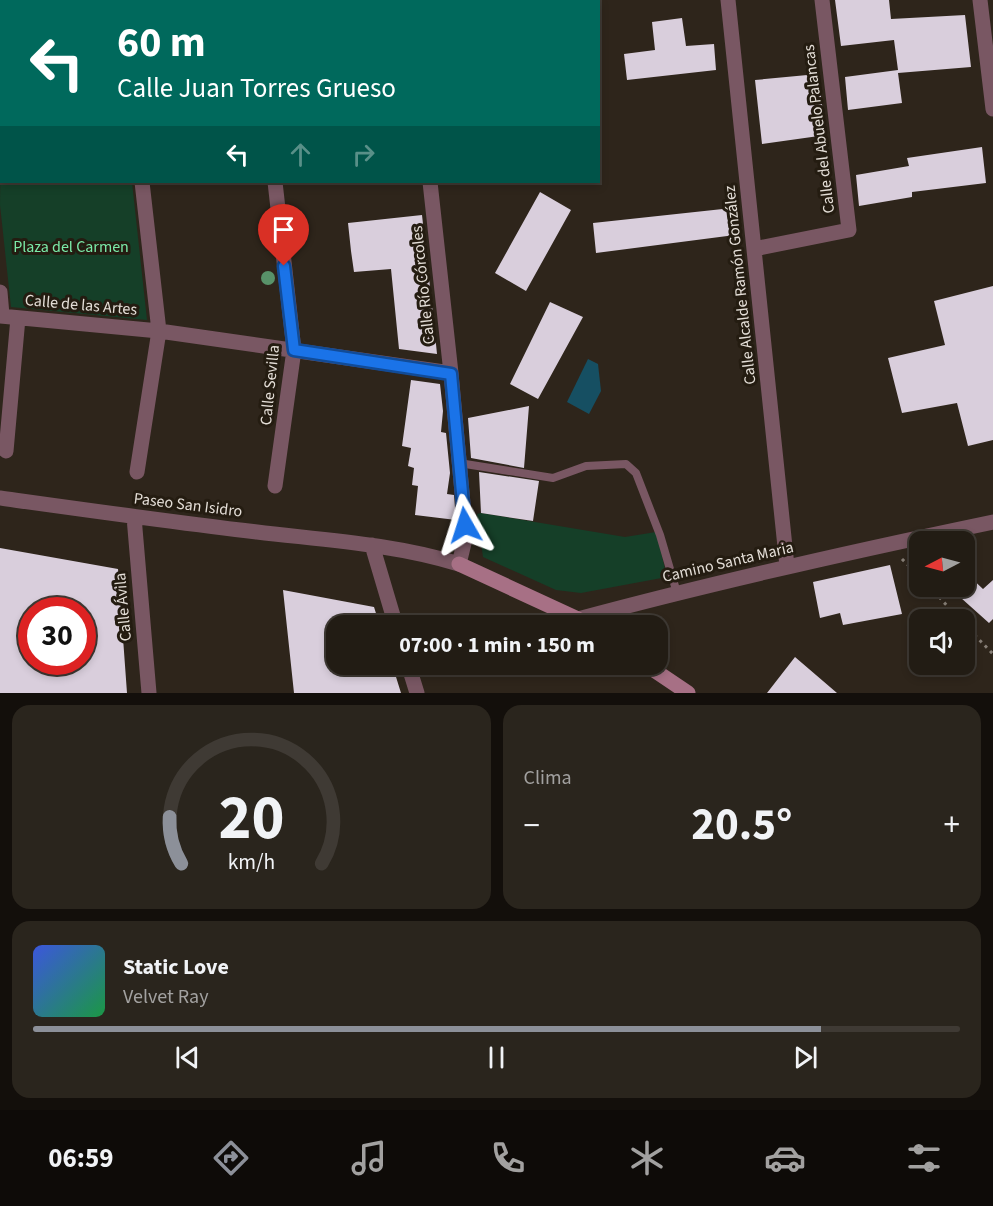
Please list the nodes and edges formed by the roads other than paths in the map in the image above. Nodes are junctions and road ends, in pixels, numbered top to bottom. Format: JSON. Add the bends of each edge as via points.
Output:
{"nodes":[{"id":1,"x":728,"y":0,"type":"edge"},
{"id":2,"x":822,"y":0,"type":"edge"},
{"id":3,"x":980,"y":0,"type":"edge"},
{"id":4,"x":990,"y":54,"type":"edge"},
{"id":5,"x":993,"y":109,"type":"edge"},
{"id":6,"x":142,"y":183,"type":"edge"},
{"id":7,"x":275,"y":183,"type":"edge"},
{"id":8,"x":430,"y":183,"type":"edge"},
{"id":9,"x":754,"y":249,"type":"junction"},
{"id":10,"x":0,"y":292,"type":"edge"},
{"id":11,"x":1,"y":316,"type":"edge"},
{"id":12,"x":18,"y":318,"type":"junction"},
{"id":13,"x":159,"y":331,"type":"junction"},
{"id":14,"x":294,"y":350,"type":"junction"},
{"id":15,"x":451,"y":374,"type":"junction"},
{"id":16,"x":6,"y":450,"type":"dead end"},
{"id":17,"x":459,"y":463,"type":"junction"},
{"id":18,"x":137,"y":472,"type":"dead end"},
{"id":19,"x":275,"y":486,"type":"dead end"},
{"id":20,"x":0,"y":498,"type":"edge"},
{"id":21,"x":134,"y":517,"type":"junction"},
{"id":22,"x":993,"y":522,"type":"edge"},
{"id":23,"x":372,"y":545,"type":"junction"},
{"id":24,"x":459,"y":564,"type":"junction"},
{"id":25,"x":787,"y":566,"type":"junction"},
{"id":26,"x":677,"y":593,"type":"junction"},
{"id":27,"x":393,"y":615,"type":"edge"},
{"id":28,"x":567,"y":615,"type":"edge"},
{"id":29,"x":605,"y":615,"type":"edge"},
{"id":30,"x":411,"y":675,"type":"edge"},
{"id":31,"x":661,"y":675,"type":"edge"},
{"id":32,"x":149,"y":693,"type":"edge"},
{"id":33,"x":417,"y":693,"type":"edge"},
{"id":34,"x":688,"y":693,"type":"edge"}],
"edges":[{"from":1,"to":9,"type":"street","name":"Calle Alcalde Ramón González"},
{"from":2,"to":9,"type":"street","name":"Calle del Abuelo Palancas","via":[[849,230]]},
{"from":3,"to":4,"type":"street"},
{"from":4,"to":5,"type":"street"},
{"from":6,"to":13,"type":"street"},
{"from":7,"to":14,"type":"street","name":"Calle Sevilla"},
{"from":8,"to":15,"type":"street","name":"Calle Río Córcoles"},
{"from":9,"to":25,"type":"street","name":"Calle Alcalde Ramón González"},
{"from":10,"to":11,"type":"street"},
{"from":11,"to":12,"type":"street","name":"Calle de las Artes"},
{"from":12,"to":13,"type":"street","name":"Calle de las Artes"},
{"from":12,"to":16,"type":"street"},
{"from":13,"to":14,"type":"street","name":"Calle de las Artes"},
{"from":13,"to":18,"type":"street"},
{"from":14,"to":15,"type":"street","name":"Calle de las Artes"},
{"from":14,"to":19,"type":"street","name":"Calle Sevilla"},
{"from":15,"to":17,"type":"street","name":"Calle Río Córcoles"},
{"from":17,"to":24,"type":"street","name":"Calle Río Córcoles","via":[[466,535]]},
{"from":17,"to":26,"type":"lane","via":[[553,478],[586,466],[626,464],[636,473]]},
{"from":20,"to":21,"type":"street","name":"Paseo San Isidro"},
{"from":21,"to":23,"type":"street","name":"Paseo San Isidro"},
{"from":21,"to":32,"type":"street","name":"Calle Ávila"},
{"from":22,"to":25,"type":"street","name":"Camino Santa Maria"},
{"from":23,"to":24,"type":"street","name":"Paseo San Isidro","via":[[425,553]]},
{"from":23,"to":27,"type":"street"},
{"from":24,"to":28,"type":"main road"},
{"from":25,"to":26,"type":"street","name":"Camino Santa Maria"},
{"from":26,"to":29,"type":"street","name":"Camino Santa Maria"},
{"from":30,"to":33,"type":"street"},
{"from":31,"to":34,"type":"main road"}]}
